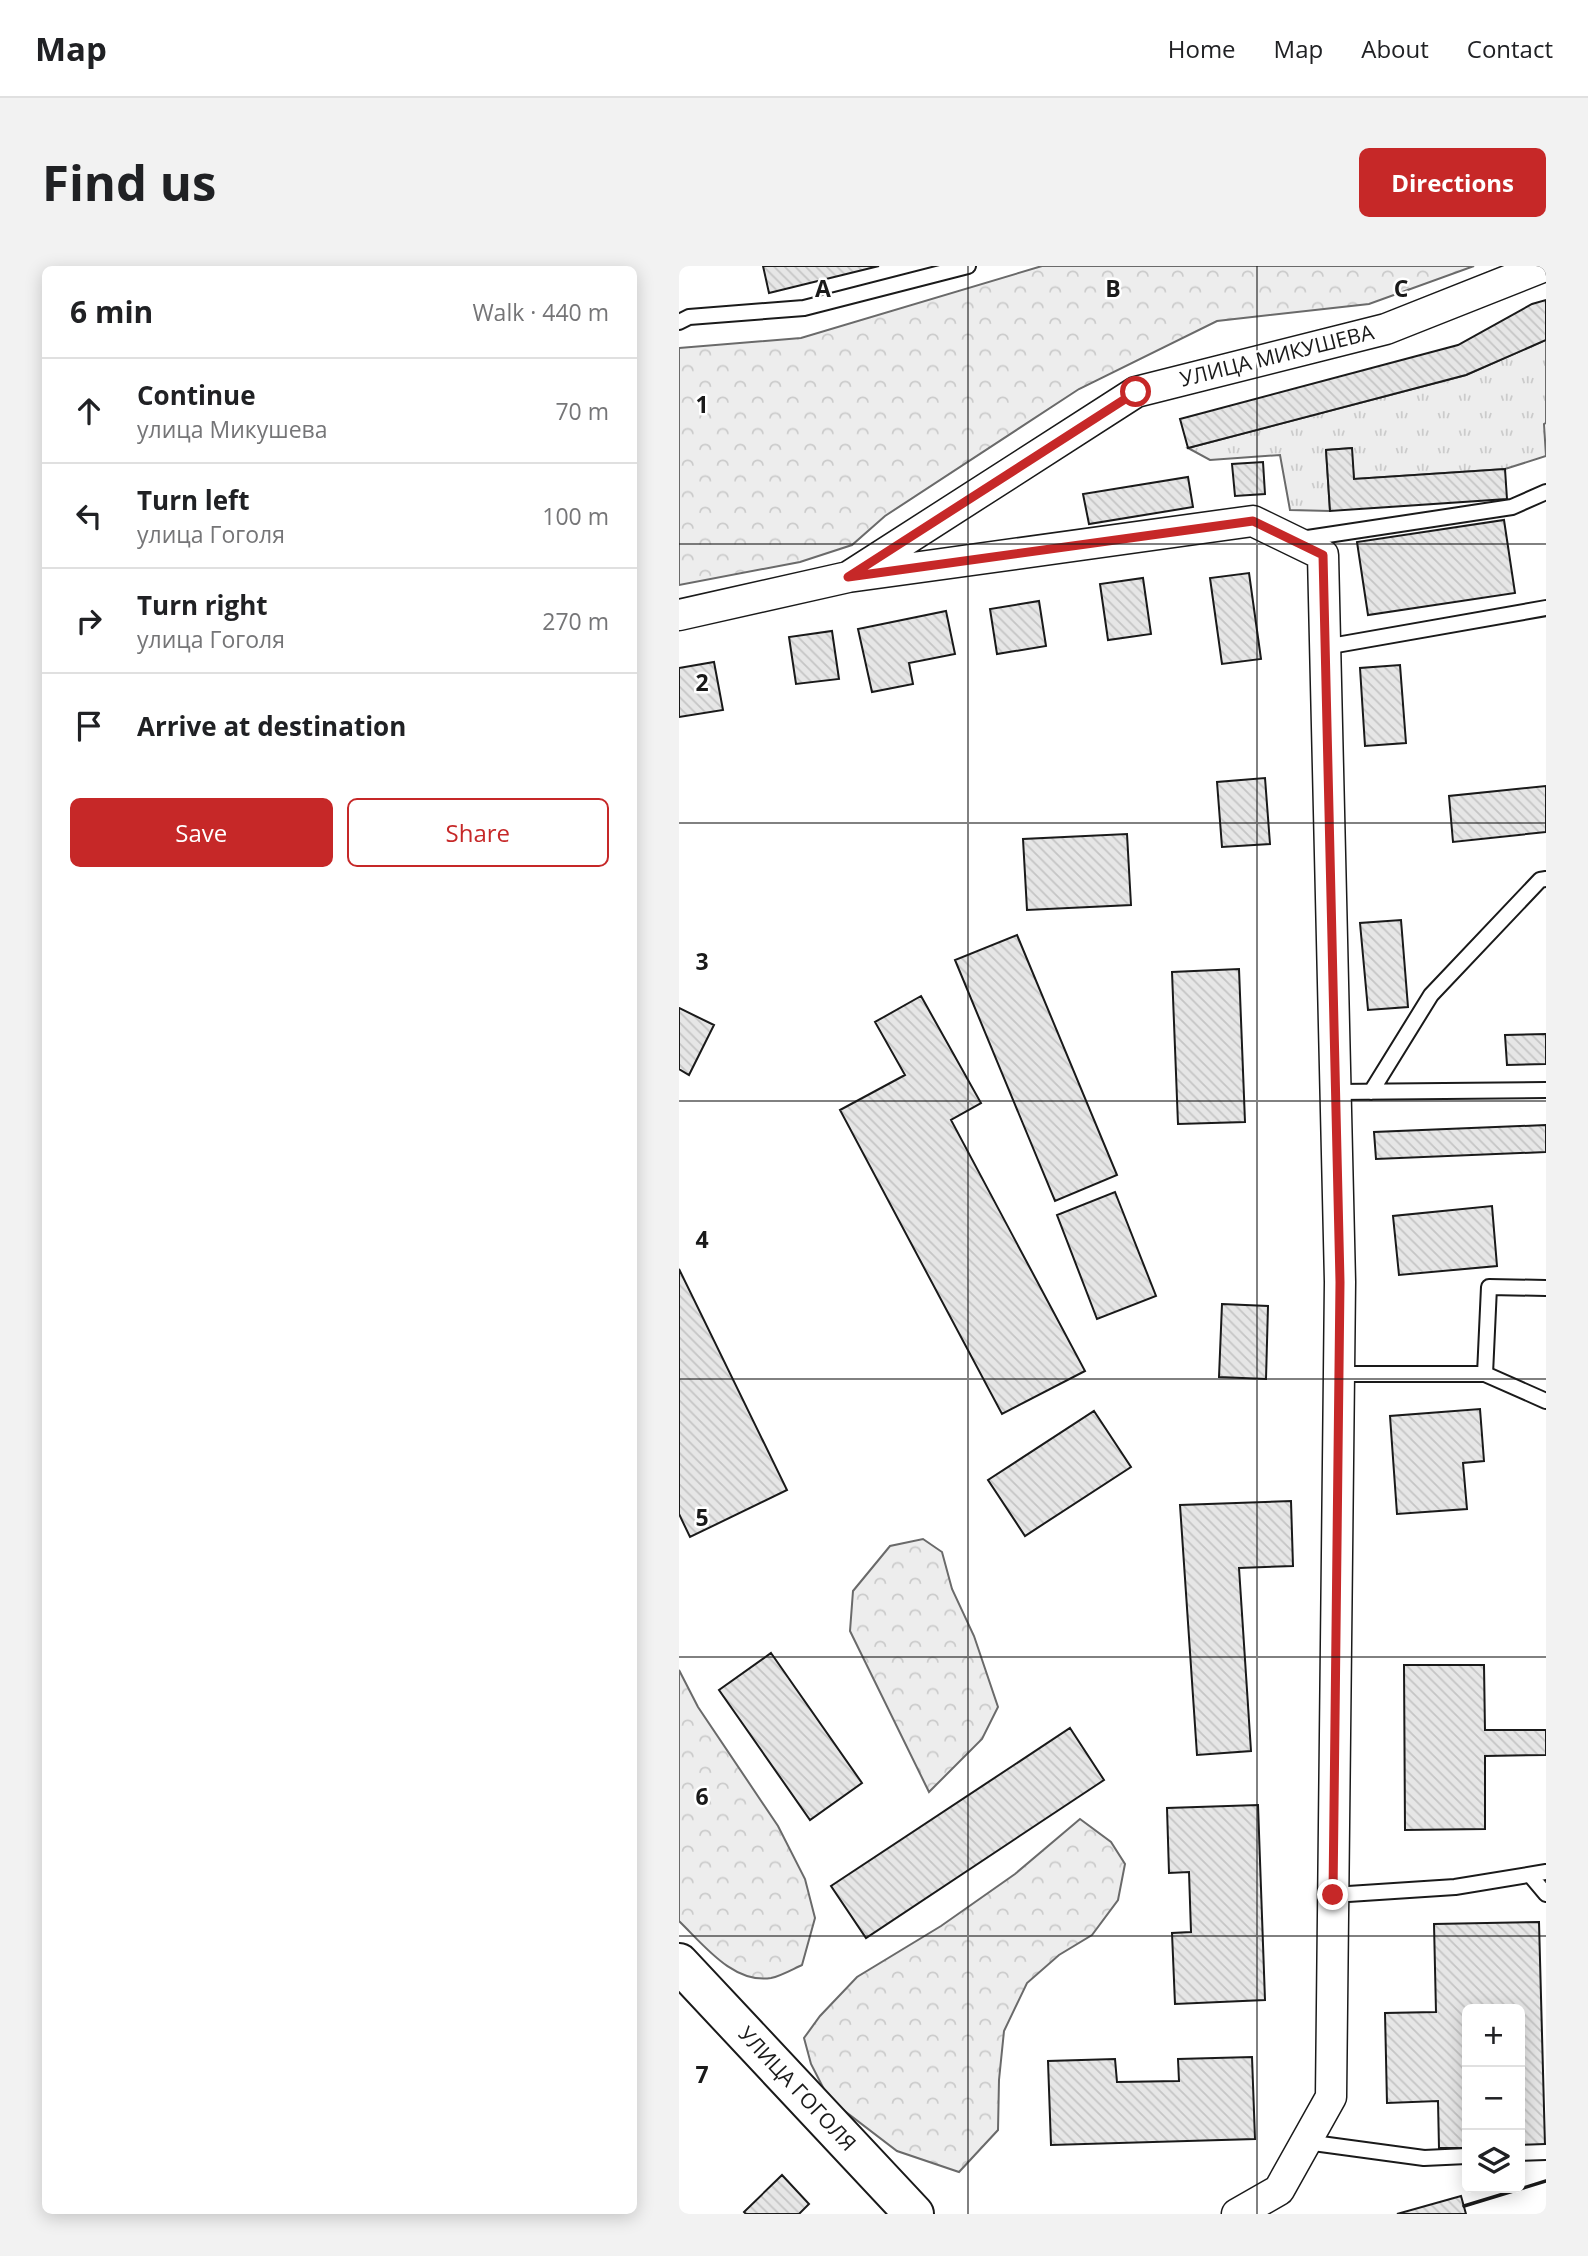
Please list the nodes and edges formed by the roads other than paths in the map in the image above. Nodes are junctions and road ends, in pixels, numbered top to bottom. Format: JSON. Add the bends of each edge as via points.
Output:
{"nodes":[{"id":1,"x":968,"y":266,"type":"edge"},
{"id":2,"x":1545,"y":266,"type":"edge"},
{"id":3,"x":679,"y":322,"type":"edge"},
{"id":4,"x":1546,"y":492,"type":"edge"},
{"id":5,"x":1293,"y":540,"type":"junction"},
{"id":6,"x":848,"y":577,"type":"junction"},
{"id":7,"x":1546,"y":608,"type":"edge"},
{"id":8,"x":679,"y":615,"type":"edge"},
{"id":9,"x":1325,"y":647,"type":"junction"},
{"id":10,"x":1546,"y":878,"type":"edge"},
{"id":11,"x":1546,"y":1090,"type":"edge"},
{"id":12,"x":1336,"y":1091,"type":"junction"},
{"id":13,"x":1371,"y":1091,"type":"junction"},
{"id":14,"x":1546,"y":1288,"type":"edge"},
{"id":15,"x":1339,"y":1374,"type":"junction"},
{"id":16,"x":1485,"y":1374,"type":"junction"},
{"id":17,"x":1546,"y":1401,"type":"edge"},
{"id":18,"x":1546,"y":1872,"type":"edge"},
{"id":19,"x":1530,"y":1875,"type":"junction"},
{"id":20,"x":1546,"y":1894,"type":"edge"},
{"id":21,"x":1333,"y":1895,"type":"junction"},
{"id":22,"x":679,"y":1964,"type":"edge"},
{"id":23,"x":1306,"y":2142,"type":"junction"},
{"id":24,"x":1546,"y":2152,"type":"edge"},
{"id":25,"x":1525,"y":2153,"type":"edge"},
{"id":26,"x":1462,"y":2156,"type":"edge"},
{"id":27,"x":914,"y":2214,"type":"edge"},
{"id":28,"x":1237,"y":2214,"type":"edge"}],
"edges":[{"from":1,"to":3,"type":"lane","via":[[803,308],[689,317]]},
{"from":2,"to":6,"type":"street","name":"УЛИЦА МИКУШЕВА","via":[[1386,329],[1136,392]]},
{"from":4,"to":5,"type":"lane","via":[[1512,507]]},
{"from":5,"to":6,"type":"street","via":[[1253,521]]},
{"from":5,"to":9,"type":"street","via":[[1323,555]]},
{"from":6,"to":8,"type":"street","name":"УЛИЦА МИКУШЕВА"},
{"from":7,"to":9,"type":"lane"},
{"from":9,"to":12,"type":"street"},
{"from":10,"to":13,"type":"lane","via":[[1431,995]]},
{"from":11,"to":13,"type":"lane"},
{"from":12,"to":13,"type":"lane"},
{"from":12,"to":15,"type":"street"},
{"from":14,"to":16,"type":"lane","via":[[1489,1287]]},
{"from":15,"to":16,"type":"lane"},
{"from":15,"to":21,"type":"street"},
{"from":16,"to":17,"type":"lane"},
{"from":18,"to":19,"type":"lane"},
{"from":19,"to":20,"type":"lane"},
{"from":19,"to":21,"type":"lane","via":[[1455,1887]]},
{"from":21,"to":23,"type":"street","via":[[1331,2097]]},
{"from":22,"to":27,"type":"street","name":"УЛИЦА ГОГОЛЯ"},
{"from":23,"to":26,"type":"lane","via":[[1424,2158]]},
{"from":23,"to":28,"type":"street","via":[[1279,2190]]},
{"from":24,"to":25,"type":"lane"}]}
